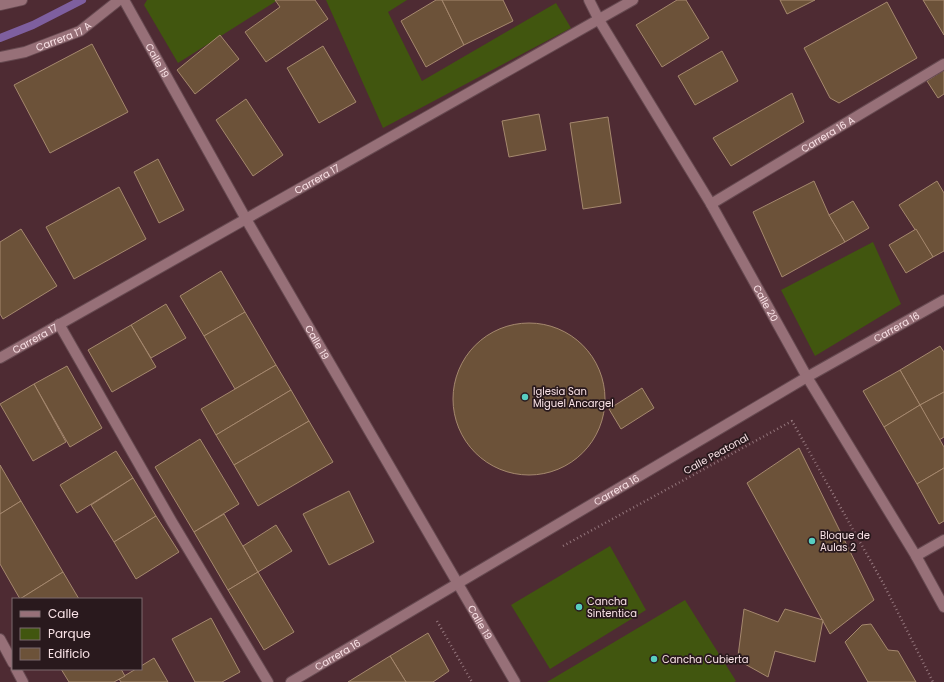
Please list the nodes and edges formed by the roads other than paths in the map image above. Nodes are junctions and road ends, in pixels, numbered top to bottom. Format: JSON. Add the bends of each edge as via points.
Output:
{"nodes":[{"id":1,"x":22,"y":0,"type":"edge"},
{"id":2,"x":119,"y":0,"type":"edge"},
{"id":3,"x":124,"y":0,"type":"edge"},
{"id":4,"x":588,"y":0,"type":"edge"},
{"id":5,"x":633,"y":0,"type":"edge"},
{"id":6,"x":0,"y":5,"type":"edge"},
{"id":7,"x":599,"y":20,"type":"junction"},
{"id":8,"x":0,"y":57,"type":"edge"},
{"id":9,"x":944,"y":64,"type":"edge"},
{"id":10,"x":711,"y":204,"type":"junction"},
{"id":11,"x":246,"y":219,"type":"junction"},
{"id":12,"x":944,"y":300,"type":"edge"},
{"id":13,"x":60,"y":324,"type":"junction"},
{"id":14,"x":0,"y":358,"type":"edge"},
{"id":15,"x":807,"y":377,"type":"junction"},
{"id":16,"x":944,"y":540,"type":"edge"},
{"id":17,"x":916,"y":556,"type":"junction"},
{"id":18,"x":458,"y":583,"type":"junction"},
{"id":19,"x":944,"y":607,"type":"edge"},
{"id":20,"x":0,"y":639,"type":"edge"},
{"id":21,"x":12,"y":661,"type":"edge"},
{"id":22,"x":17,"y":670,"type":"edge"},
{"id":23,"x":23,"y":682,"type":"edge"},
{"id":24,"x":268,"y":682,"type":"edge"},
{"id":25,"x":291,"y":682,"type":"edge"},
{"id":26,"x":515,"y":682,"type":"edge"}],
"edges":[{"from":1,"to":6,"type":"street"},
{"from":2,"to":8,"type":"street","name":"Carrera 17 A","via":[[80,31],[25,52]]},
{"from":3,"to":11,"type":"street","name":"Calle 19"},
{"from":4,"to":7,"type":"street","name":"Calle 20"},
{"from":5,"to":7,"type":"street","name":"Carrera 17"},
{"from":7,"to":10,"type":"street","name":"Calle 20"},
{"from":7,"to":11,"type":"street","name":"Carrera 17"},
{"from":9,"to":10,"type":"street","name":"Carrera 16 A"},
{"from":10,"to":15,"type":"street","name":"Calle 20"},
{"from":11,"to":13,"type":"street","name":"Carrera 17"},
{"from":11,"to":18,"type":"street","name":"Calle 19"},
{"from":12,"to":15,"type":"street","name":"Carrera 16"},
{"from":13,"to":14,"type":"street","name":"Carrera 17"},
{"from":13,"to":24,"type":"street","via":[[172,522]]},
{"from":15,"to":17,"type":"street","name":"Calle 20"},
{"from":15,"to":18,"type":"street","name":"Carrera 16"},
{"from":16,"to":17,"type":"street"},
{"from":17,"to":19,"type":"street","name":"Calle 20"},
{"from":18,"to":25,"type":"street","name":"Carrera 16"},
{"from":18,"to":26,"type":"street","name":"Calle 19"},
{"from":20,"to":21,"type":"street"},
{"from":22,"to":23,"type":"street"}]}
